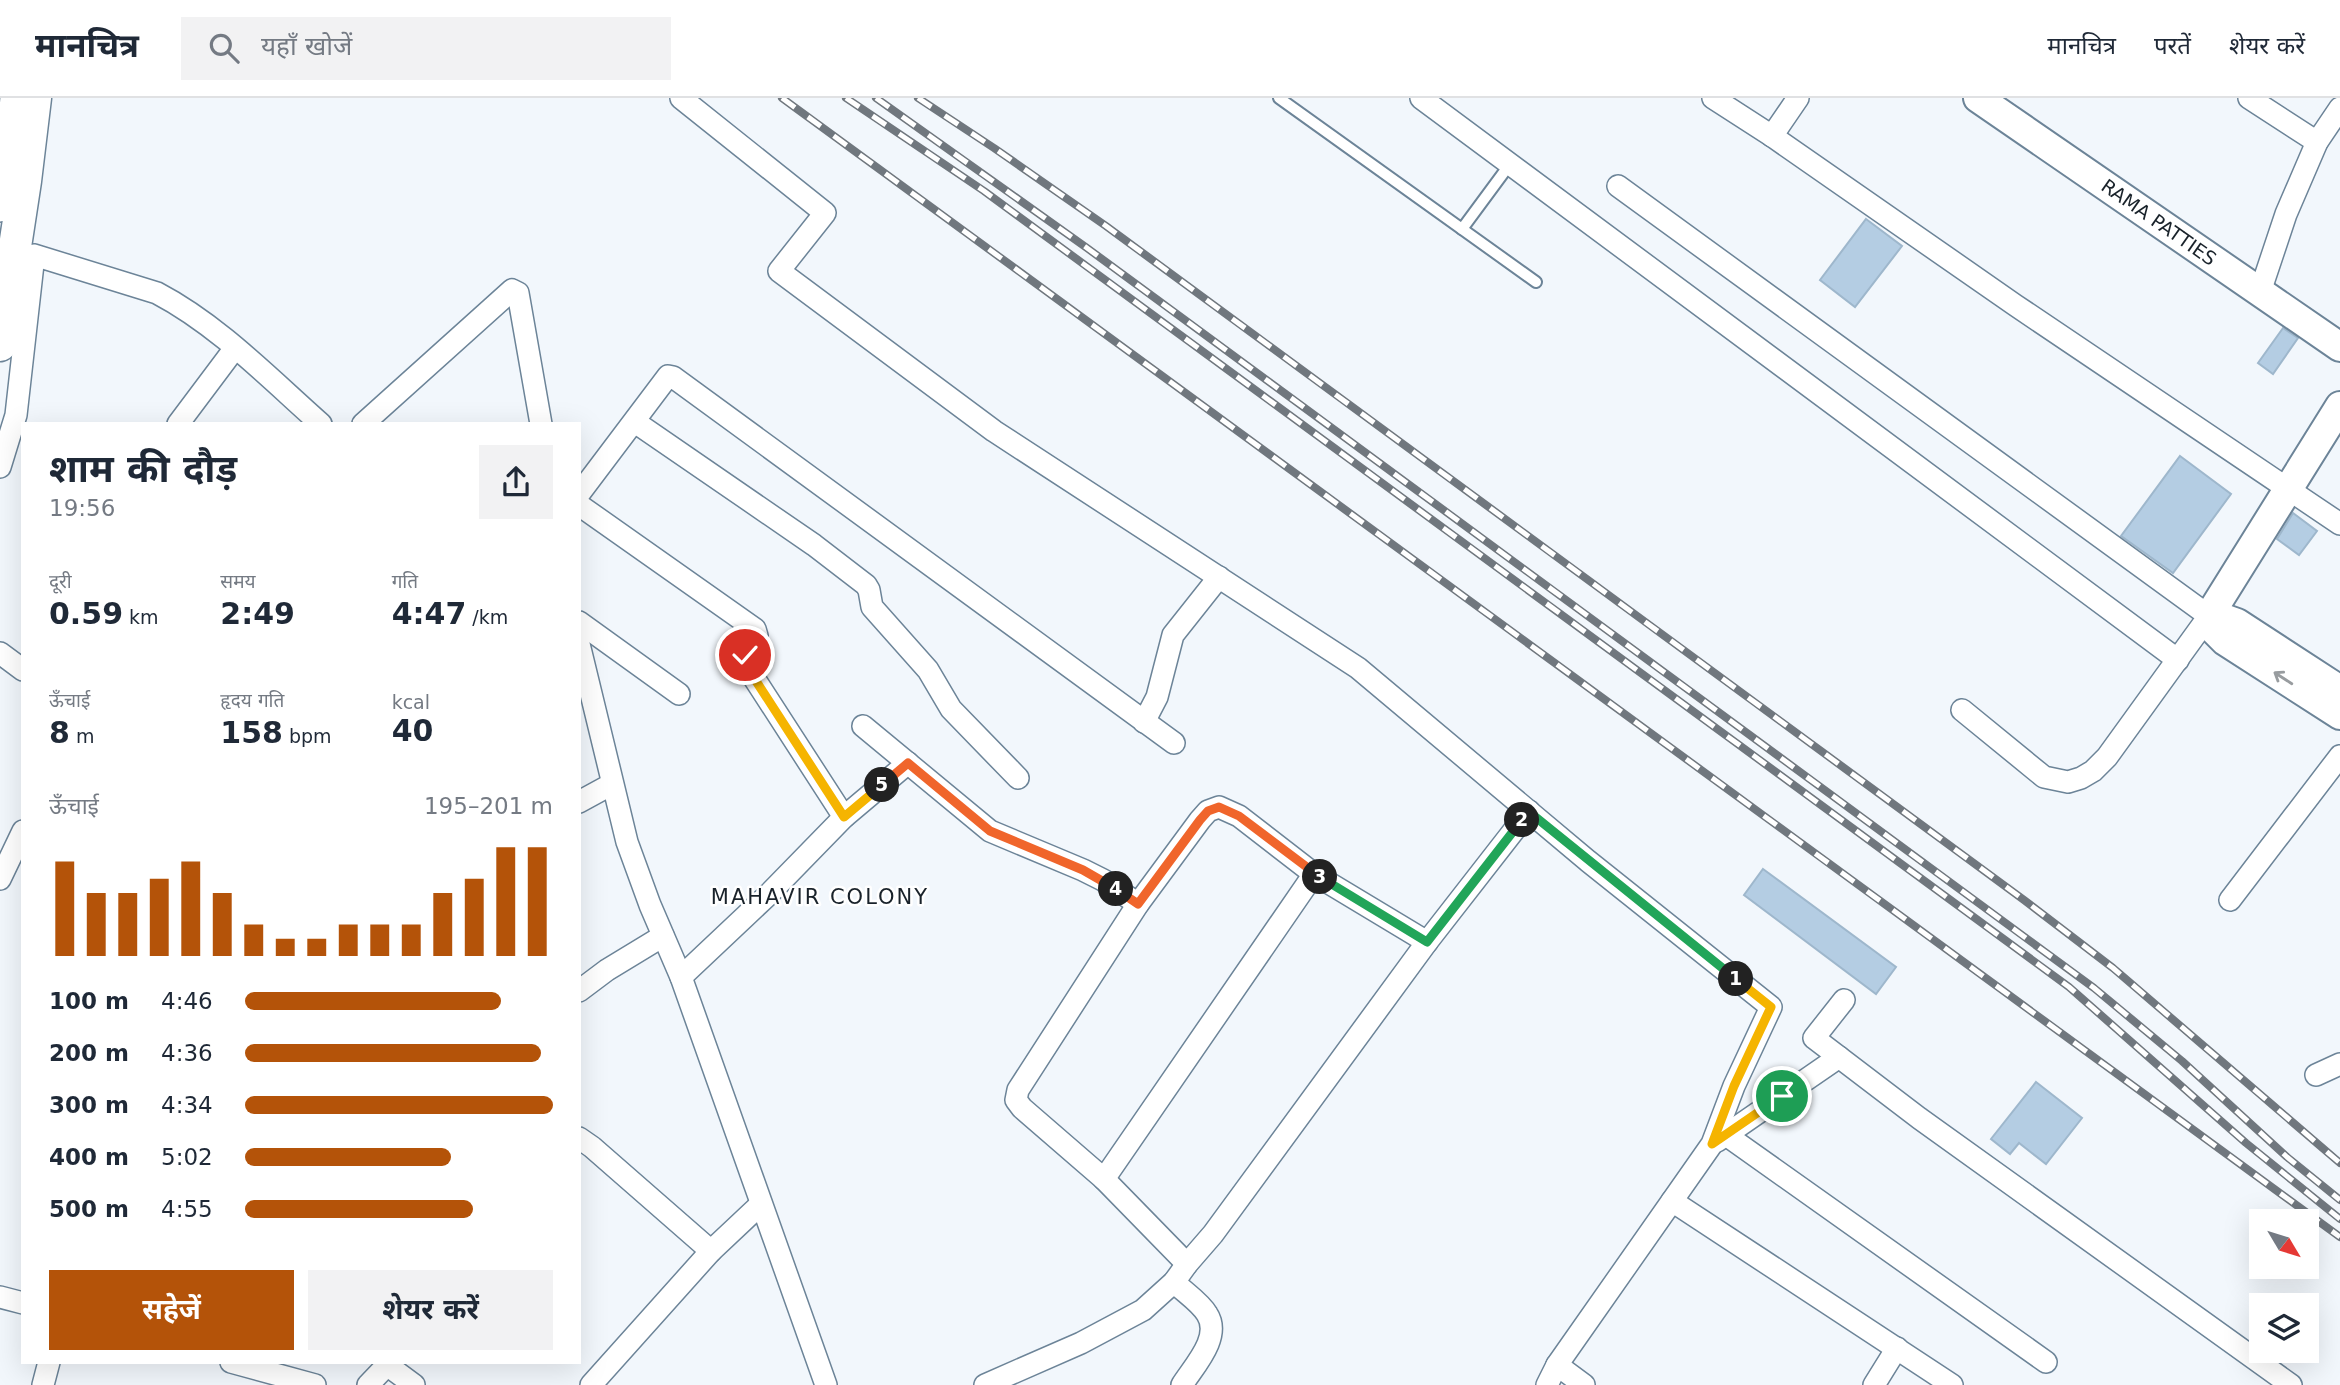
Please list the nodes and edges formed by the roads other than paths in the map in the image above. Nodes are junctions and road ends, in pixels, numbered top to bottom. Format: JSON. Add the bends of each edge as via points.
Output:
{"nodes":[{"id":1,"x":11,"y":98,"type":"edge"},
{"id":2,"x":34,"y":98,"type":"edge"},
{"id":3,"x":681,"y":98,"type":"edge"},
{"id":4,"x":1279,"y":98,"type":"edge"},
{"id":5,"x":1421,"y":98,"type":"edge"},
{"id":6,"x":1713,"y":98,"type":"edge"},
{"id":7,"x":1798,"y":98,"type":"edge"},
{"id":8,"x":1978,"y":98,"type":"edge"},
{"id":9,"x":2249,"y":98,"type":"edge"},
{"id":10,"x":2340,"y":108,"type":"edge"},
{"id":11,"x":1772,"y":136,"type":"junction"},
{"id":12,"x":2317,"y":142,"type":"junction"},
{"id":13,"x":1510,"y":164,"type":"junction"},
{"id":14,"x":1618,"y":186,"type":"dead end"},
{"id":15,"x":0,"y":211,"type":"edge"},
{"id":16,"x":1462,"y":229,"type":"junction"},
{"id":17,"x":1536,"y":282,"type":"dead end"},
{"id":18,"x":2260,"y":292,"type":"junction"},
{"id":19,"x":0,"y":345,"type":"edge"},
{"id":20,"x":2340,"y":347,"type":"edge"},
{"id":21,"x":235,"y":348,"type":"junction"},
{"id":22,"x":2340,"y":406,"type":"edge"},
{"id":23,"x":180,"y":422,"type":"edge"},
{"id":24,"x":319,"y":422,"type":"edge"},
{"id":25,"x":365,"y":422,"type":"edge"},
{"id":26,"x":541,"y":422,"type":"edge"},
{"id":27,"x":635,"y":422,"type":"junction"},
{"id":28,"x":0,"y":467,"type":"edge"},
{"id":29,"x":2288,"y":489,"type":"junction"},
{"id":30,"x":581,"y":491,"type":"edge"},
{"id":31,"x":581,"y":506,"type":"edge"},
{"id":32,"x":2340,"y":524,"type":"edge"},
{"id":33,"x":1219,"y":578,"type":"junction"},
{"id":34,"x":2209,"y":616,"type":"junction"},
{"id":35,"x":581,"y":623,"type":"edge"},
{"id":36,"x":581,"y":652,"type":"edge"},
{"id":37,"x":2178,"y":660,"type":"junction"},
{"id":38,"x":2340,"y":690,"type":"edge"},
{"id":39,"x":679,"y":694,"type":"dead end"},
{"id":40,"x":1962,"y":710,"type":"dead end"},
{"id":41,"x":2340,"y":715,"type":"edge"},
{"id":42,"x":1144,"y":722,"type":"junction"},
{"id":43,"x":863,"y":726,"type":"dead end"},
{"id":44,"x":1174,"y":743,"type":"dead end"},
{"id":45,"x":908,"y":763,"type":"junction"},
{"id":46,"x":2339,"y":764,"type":"edge"},
{"id":47,"x":1018,"y":778,"type":"dead end"},
{"id":48,"x":611,"y":784,"type":"junction"},
{"id":49,"x":581,"y":801,"type":"edge"},
{"id":50,"x":1528,"y":811,"type":"junction"},
{"id":51,"x":844,"y":817,"type":"junction"},
{"id":52,"x":17,"y":853,"type":"edge"},
{"id":53,"x":1314,"y":874,"type":"junction"},
{"id":54,"x":0,"y":879,"type":"edge"},
{"id":55,"x":2230,"y":900,"type":"dead end"},
{"id":56,"x":1138,"y":904,"type":"junction"},
{"id":57,"x":663,"y":936,"type":"junction"},
{"id":58,"x":1427,"y":942,"type":"junction"},
{"id":59,"x":681,"y":977,"type":"junction"},
{"id":60,"x":581,"y":990,"type":"edge"},
{"id":61,"x":1844,"y":1000,"type":"dead end"},
{"id":62,"x":1839,"y":1057,"type":"junction"},
{"id":63,"x":2340,"y":1064,"type":"edge"},
{"id":64,"x":2316,"y":1075,"type":"dead end"},
{"id":65,"x":581,"y":1139,"type":"edge"},
{"id":66,"x":1719,"y":1139,"type":"junction"},
{"id":67,"x":1104,"y":1179,"type":"junction"},
{"id":68,"x":1672,"y":1201,"type":"junction"},
{"id":69,"x":761,"y":1203,"type":"junction"},
{"id":70,"x":711,"y":1251,"type":"junction"},
{"id":71,"x":1186,"y":1264,"type":"junction"},
{"id":72,"x":1174,"y":1282,"type":"junction"},
{"id":73,"x":0,"y":1297,"type":"edge"},
{"id":74,"x":21,"y":1302,"type":"edge"},
{"id":75,"x":1897,"y":1348,"type":"junction"},
{"id":76,"x":2046,"y":1362,"type":"dead end"},
{"id":77,"x":48,"y":1364,"type":"edge"},
{"id":78,"x":238,"y":1364,"type":"edge"},
{"id":79,"x":389,"y":1364,"type":"edge"},
{"id":80,"x":1558,"y":1365,"type":"junction"},
{"id":81,"x":43,"y":1385,"type":"edge"},
{"id":82,"x":315,"y":1385,"type":"edge"},
{"id":83,"x":368,"y":1385,"type":"edge"},
{"id":84,"x":414,"y":1385,"type":"edge"},
{"id":85,"x":591,"y":1385,"type":"edge"},
{"id":86,"x":826,"y":1385,"type":"edge"},
{"id":87,"x":985,"y":1385,"type":"edge"},
{"id":88,"x":1182,"y":1385,"type":"edge"},
{"id":89,"x":1547,"y":1385,"type":"edge"},
{"id":90,"x":1584,"y":1385,"type":"edge"},
{"id":91,"x":1874,"y":1385,"type":"edge"},
{"id":92,"x":1952,"y":1385,"type":"edge"},
{"id":93,"x":2291,"y":1385,"type":"edge"}],
"edges":[{"from":1,"to":15,"type":"street"},
{"from":2,"to":19,"type":"main road"},
{"from":3,"to":33,"type":"street","via":[[825,213],[779,271],[995,431]]},
{"from":4,"to":16,"type":"lane"},
{"from":5,"to":13,"type":"street"},
{"from":6,"to":11,"type":"street"},
{"from":7,"to":11,"type":"street"},
{"from":8,"to":18,"type":"street","name":"RAMA PATTIES"},
{"from":9,"to":12,"type":"street"},
{"from":10,"to":12,"type":"street"},
{"from":11,"to":29,"type":"street"},
{"from":12,"to":18,"type":"street"},
{"from":13,"to":16,"type":"lane"},
{"from":13,"to":37,"type":"street"},
{"from":14,"to":34,"type":"street"},
{"from":16,"to":17,"type":"lane"},
{"from":18,"to":20,"type":"street","name":"RAMA PATTIES"},
{"from":21,"to":23,"type":"street"},
{"from":21,"to":24,"type":"street"},
{"from":21,"to":28,"type":"street","via":[[157,293],[34,255],[16,415]]},
{"from":22,"to":29,"type":"street"},
{"from":25,"to":26,"type":"street","via":[[512,290],[518,293]]},
{"from":27,"to":30,"type":"street"},
{"from":27,"to":42,"type":"street","via":[[661,382],[673,377]]},
{"from":27,"to":47,"type":"street","via":[[866,585],[872,607],[928,670],[951,709]]},
{"from":29,"to":32,"type":"street"},
{"from":29,"to":34,"type":"street"},
{"from":31,"to":51,"type":"street","via":[[755,629],[757,636],[745,655],[745,664]]},
{"from":33,"to":42,"type":"street","via":[[1174,635],[1157,697]]},
{"from":33,"to":50,"type":"street","via":[[1358,668]]},
{"from":34,"to":37,"type":"street"},
{"from":34,"to":38,"type":"street","via":[[2237,623]]},
{"from":41,"to":34,"type":"street","one_way":true,"via":[[2225,641]]},
{"from":35,"to":39,"type":"street"},
{"from":36,"to":48,"type":"street"},
{"from":37,"to":40,"type":"street","via":[[2107,757],[2093,771],[2068,782],[2044,777]]},
{"from":42,"to":44,"type":"street"},
{"from":43,"to":45,"type":"street"},
{"from":45,"to":51,"type":"street"},
{"from":45,"to":56,"type":"street","via":[[990,831],[1083,870]]},
{"from":46,"to":55,"type":"street"},
{"from":48,"to":49,"type":"street"},
{"from":48,"to":57,"type":"street","via":[[627,842]]},
{"from":50,"to":58,"type":"street"},
{"from":50,"to":66,"type":"street","via":[[1771,1007],[1734,1086]]},
{"from":51,"to":59,"type":"street"},
{"from":52,"to":54,"type":"street"},
{"from":53,"to":56,"type":"street","via":[[1239,816],[1219,807],[1200,820]]},
{"from":53,"to":58,"type":"street"},
{"from":53,"to":67,"type":"street"},
{"from":56,"to":67,"type":"street","via":[[1016,1095],[1022,1108]]},
{"from":57,"to":59,"type":"street"},
{"from":57,"to":60,"type":"street"},
{"from":58,"to":71,"type":"street","via":[[1213,1234]]},
{"from":59,"to":69,"type":"street"},
{"from":61,"to":62,"type":"street","via":[[1814,1038]]},
{"from":62,"to":66,"type":"street"},
{"from":62,"to":93,"type":"street"},
{"from":63,"to":64,"type":"street"},
{"from":65,"to":70,"type":"street"},
{"from":66,"to":68,"type":"street"},
{"from":66,"to":76,"type":"street"},
{"from":67,"to":71,"type":"street"},
{"from":68,"to":75,"type":"street"},
{"from":68,"to":80,"type":"street"},
{"from":69,"to":70,"type":"street"},
{"from":69,"to":86,"type":"street"},
{"from":70,"to":85,"type":"street"},
{"from":71,"to":72,"type":"street"},
{"from":72,"to":87,"type":"street","via":[[1143,1310]]},
{"from":72,"to":88,"type":"street","via":[[1207,1313],[1211,1325],[1205,1349]]},
{"from":73,"to":74,"type":"street"},
{"from":75,"to":91,"type":"street"},
{"from":75,"to":92,"type":"street"},
{"from":77,"to":81,"type":"street"},
{"from":78,"to":82,"type":"street"},
{"from":79,"to":83,"type":"street"},
{"from":79,"to":84,"type":"street"},
{"from":80,"to":89,"type":"street"},
{"from":80,"to":90,"type":"street"}]}
